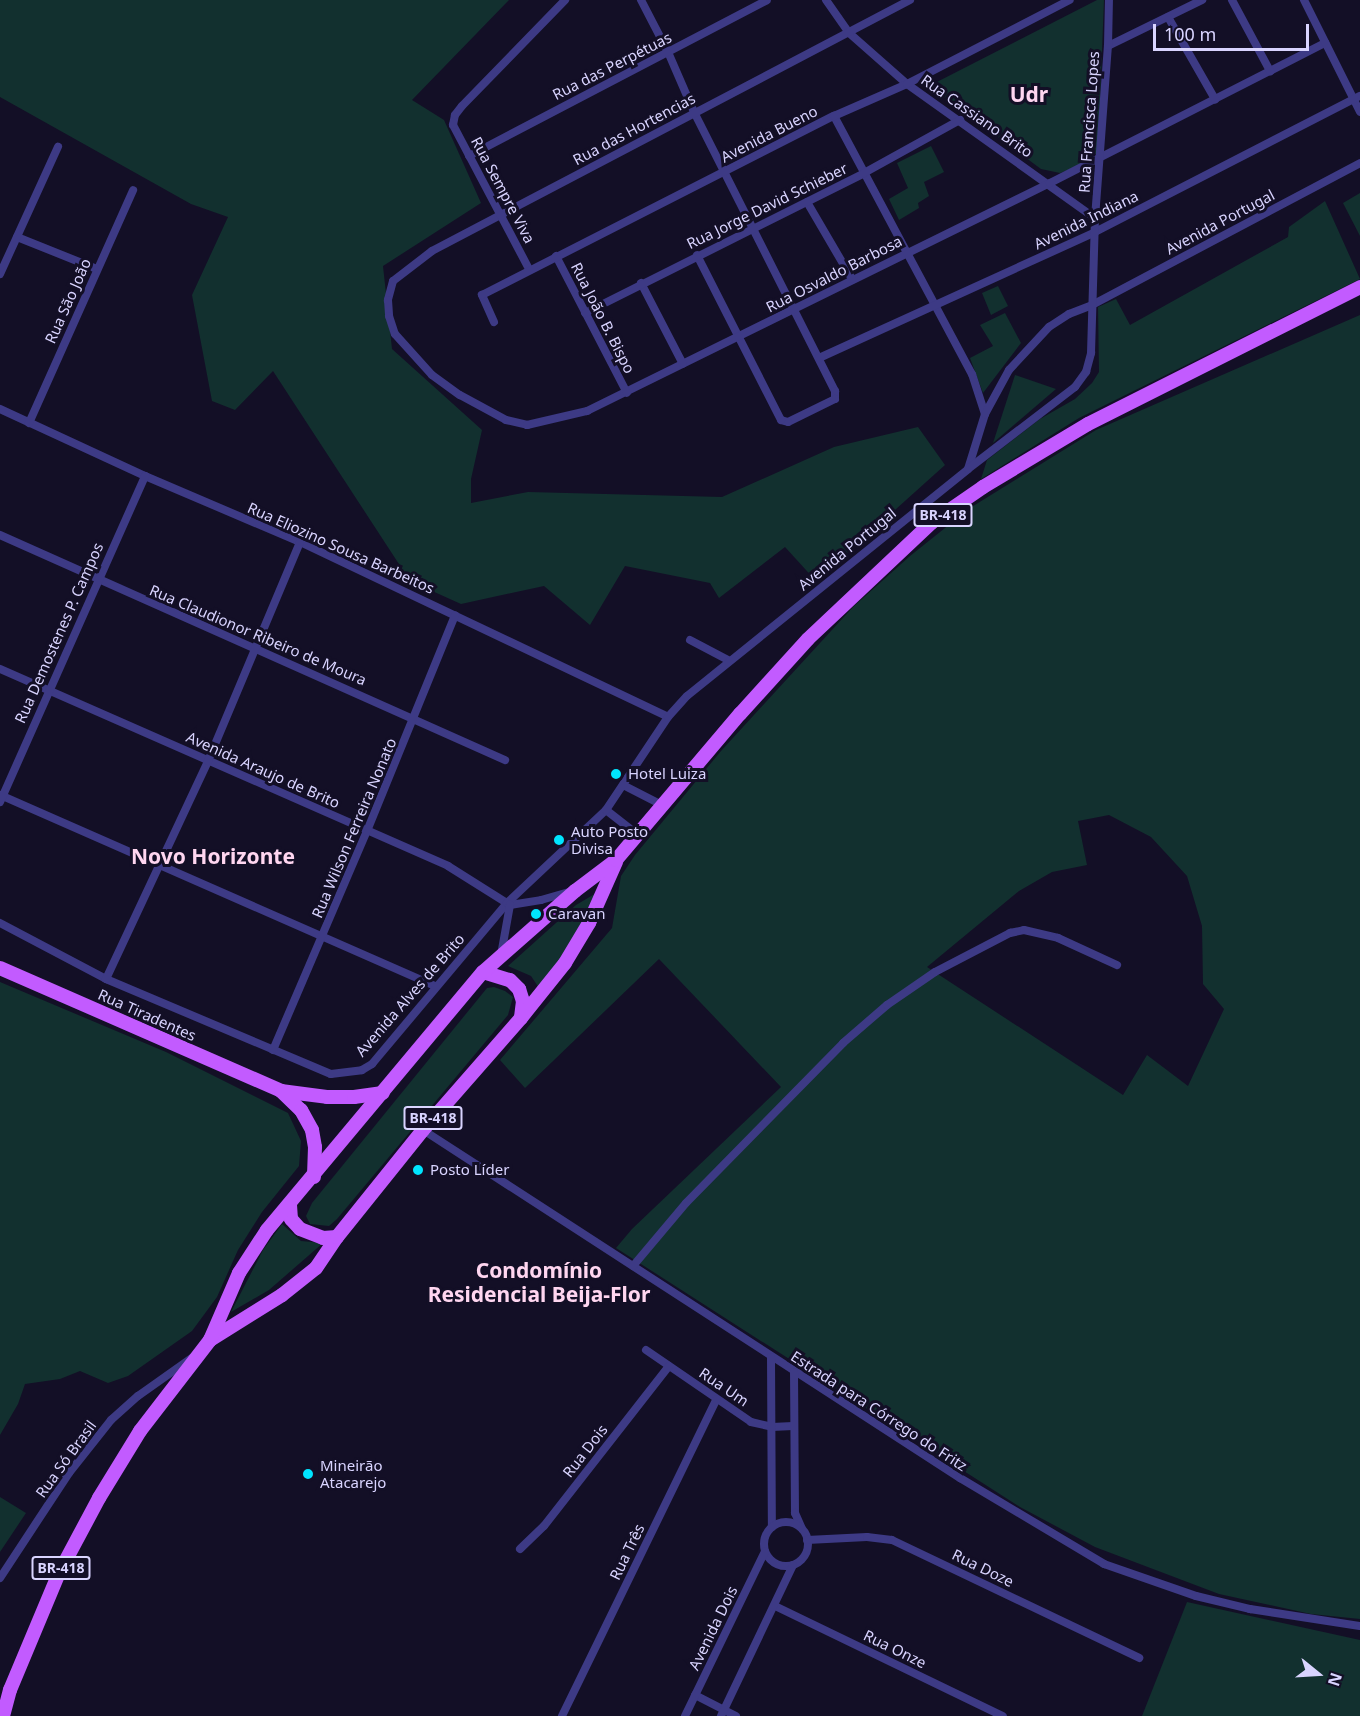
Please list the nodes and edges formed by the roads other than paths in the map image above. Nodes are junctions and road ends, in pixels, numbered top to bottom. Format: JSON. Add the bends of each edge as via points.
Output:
{"nodes":[{"id":1,"x":565,"y":0,"type":"edge"},
{"id":2,"x":641,"y":0,"type":"edge"},
{"id":3,"x":767,"y":0,"type":"edge"},
{"id":4,"x":826,"y":0,"type":"edge"},
{"id":5,"x":910,"y":0,"type":"edge"},
{"id":6,"x":1070,"y":0,"type":"edge"},
{"id":7,"x":1109,"y":0,"type":"edge"},
{"id":8,"x":1202,"y":0,"type":"edge"},
{"id":9,"x":1232,"y":0,"type":"edge"},
{"id":10,"x":1304,"y":0,"type":"edge"},
{"id":11,"x":1168,"y":17,"type":"junction"},
{"id":12,"x":848,"y":32,"type":"junction"},
{"id":13,"x":1325,"y":43,"type":"junction"},
{"id":14,"x":1108,"y":46,"type":"junction"},
{"id":15,"x":668,"y":52,"type":"junction"},
{"id":16,"x":1270,"y":71,"type":"junction"},
{"id":17,"x":907,"y":84,"type":"junction"},
{"id":18,"x":1357,"y":98,"type":"edge"},
{"id":19,"x":1215,"y":99,"type":"junction"},
{"id":20,"x":694,"y":112,"type":"junction"},
{"id":21,"x":1360,"y":112,"type":"edge"},
{"id":22,"x":834,"y":116,"type":"junction"},
{"id":23,"x":960,"y":120,"type":"junction"},
{"id":24,"x":58,"y":147,"type":"dead end"},
{"id":25,"x":468,"y":156,"type":"junction"},
{"id":26,"x":1101,"y":156,"type":"junction"},
{"id":27,"x":1360,"y":163,"type":"edge"},
{"id":28,"x":724,"y":172,"type":"junction"},
{"id":29,"x":864,"y":173,"type":"junction"},
{"id":30,"x":1050,"y":183,"type":"junction"},
{"id":31,"x":133,"y":190,"type":"dead end"},
{"id":32,"x":807,"y":202,"type":"junction"},
{"id":33,"x":500,"y":215,"type":"junction"},
{"id":34,"x":1095,"y":218,"type":"junction"},
{"id":35,"x":753,"y":227,"type":"junction"},
{"id":36,"x":1095,"y":232,"type":"junction"},
{"id":37,"x":17,"y":237,"type":"junction"},
{"id":38,"x":908,"y":252,"type":"junction"},
{"id":39,"x":697,"y":255,"type":"junction"},
{"id":40,"x":556,"y":256,"type":"junction"},
{"id":41,"x":97,"y":269,"type":"junction"},
{"id":42,"x":529,"y":269,"type":"junction"},
{"id":43,"x":0,"y":274,"type":"edge"},
{"id":44,"x":852,"y":279,"type":"junction"},
{"id":45,"x":641,"y":284,"type":"junction"},
{"id":46,"x":1360,"y":287,"type":"edge"},
{"id":47,"x":388,"y":300,"type":"joint"},
{"id":48,"x":1092,"y":305,"type":"junction"},
{"id":49,"x":935,"y":306,"type":"junction"},
{"id":50,"x":794,"y":308,"type":"junction"},
{"id":51,"x":585,"y":313,"type":"junction"},
{"id":52,"x":494,"y":322,"type":"dead end"},
{"id":53,"x":738,"y":337,"type":"junction"},
{"id":54,"x":1091,"y":353,"type":"joint"},
{"id":55,"x":819,"y":358,"type":"junction"},
{"id":56,"x":683,"y":364,"type":"junction"},
{"id":57,"x":627,"y":393,"type":"junction"},
{"id":58,"x":0,"y":410,"type":"edge"},
{"id":59,"x":985,"y":414,"type":"junction"},
{"id":60,"x":28,"y":423,"type":"junction"},
{"id":61,"x":968,"y":469,"type":"junction"},
{"id":62,"x":145,"y":476,"type":"junction"},
{"id":63,"x":0,"y":535,"type":"edge"},
{"id":64,"x":300,"y":542,"type":"junction"},
{"id":65,"x":98,"y":580,"type":"junction"},
{"id":66,"x":455,"y":615,"type":"junction"},
{"id":67,"x":690,"y":640,"type":"dead end"},
{"id":68,"x":256,"y":650,"type":"junction"},
{"id":69,"x":728,"y":660,"type":"junction"},
{"id":70,"x":0,"y":669,"type":"edge"},
{"id":71,"x":48,"y":690,"type":"junction"},
{"id":72,"x":668,"y":717,"type":"junction"},
{"id":73,"x":415,"y":718,"type":"junction"},
{"id":74,"x":505,"y":760,"type":"dead end"},
{"id":75,"x":208,"y":761,"type":"junction"},
{"id":76,"x":622,"y":785,"type":"junction"},
{"id":77,"x":1,"y":798,"type":"edge"},
{"id":78,"x":664,"y":806,"type":"junction"},
{"id":79,"x":606,"y":810,"type":"junction"},
{"id":80,"x":367,"y":831,"type":"junction"},
{"id":81,"x":638,"y":835,"type":"junction"},
{"id":82,"x":616,"y":860,"type":"junction"},
{"id":83,"x":161,"y":864,"type":"junction"},
{"id":84,"x":575,"y":891,"type":"junction"},
{"id":85,"x":508,"y":904,"type":"junction"},
{"id":86,"x":0,"y":923,"type":"edge"},
{"id":87,"x":324,"y":935,"type":"junction"},
{"id":88,"x":501,"y":955,"type":"junction"},
{"id":89,"x":1117,"y":965,"type":"dead end"},
{"id":90,"x":0,"y":968,"type":"edge"},
{"id":91,"x":483,"y":972,"type":"junction"},
{"id":92,"x":106,"y":979,"type":"junction"},
{"id":93,"x":436,"y":986,"type":"junction"},
{"id":94,"x":521,"y":1018,"type":"junction"},
{"id":95,"x":273,"y":1050,"type":"junction"},
{"id":96,"x":281,"y":1091,"type":"junction"},
{"id":97,"x":382,"y":1093,"type":"junction"},
{"id":98,"x":423,"y":1130,"type":"junction"},
{"id":99,"x":314,"y":1177,"type":"junction"},
{"id":100,"x":290,"y":1205,"type":"junction"},
{"id":101,"x":337,"y":1237,"type":"junction"},
{"id":102,"x":633,"y":1266,"type":"junction"},
{"id":103,"x":210,"y":1340,"type":"junction"},
{"id":104,"x":646,"y":1350,"type":"dead end"},
{"id":105,"x":201,"y":1352,"type":"junction"},
{"id":106,"x":771,"y":1357,"type":"junction"},
{"id":107,"x":669,"y":1366,"type":"junction"},
{"id":108,"x":794,"y":1372,"type":"junction"},
{"id":109,"x":716,"y":1400,"type":"junction"},
{"id":110,"x":793,"y":1426,"type":"junction"},
{"id":111,"x":772,"y":1427,"type":"junction"},
{"id":112,"x":772,"y":1527,"type":"junction"},
{"id":113,"x":802,"y":1529,"type":"junction"},
{"id":114,"x":807,"y":1540,"type":"junction"},
{"id":115,"x":520,"y":1549,"type":"dead end"},
{"id":116,"x":765,"y":1551,"type":"junction"},
{"id":117,"x":793,"y":1565,"type":"junction"},
{"id":118,"x":0,"y":1578,"type":"edge"},
{"id":119,"x":775,"y":1606,"type":"junction"},
{"id":120,"x":1360,"y":1626,"type":"edge"},
{"id":121,"x":1139,"y":1658,"type":"dead end"},
{"id":122,"x":695,"y":1695,"type":"junction"},
{"id":123,"x":722,"y":1713,"type":"edge"},
{"id":124,"x":3,"y":1716,"type":"edge"},
{"id":125,"x":562,"y":1716,"type":"edge"},
{"id":126,"x":685,"y":1716,"type":"edge"},
{"id":127,"x":736,"y":1716,"type":"edge"},
{"id":128,"x":1003,"y":1716,"type":"edge"}],
"edges":[{"from":1,"to":25,"type":"street","name":"Rua Sempre Viva","via":[[455,115],[453,125]]},
{"from":2,"to":15,"type":"street"},
{"from":3,"to":15,"type":"street","name":"Rua das Perpétuas"},
{"from":4,"to":12,"type":"street","name":"Rua Cassiano Brito"},
{"from":5,"to":12,"type":"street","name":"Rua das Hortencias"},
{"from":6,"to":17,"type":"street","name":"Avenida Bueno"},
{"from":7,"to":14,"type":"street","name":"Rua Francisca Lopes"},
{"from":8,"to":11,"type":"street"},
{"from":9,"to":16,"type":"street"},
{"from":10,"to":13,"type":"street"},
{"from":11,"to":14,"type":"street"},
{"from":11,"to":19,"type":"street"},
{"from":12,"to":17,"type":"street","name":"Rua Cassiano Brito"},
{"from":12,"to":20,"type":"street","name":"Rua das Hortencias"},
{"from":13,"to":16,"type":"street","name":"Rua Osvaldo Barbosa"},
{"from":13,"to":18,"type":"street"},
{"from":14,"to":26,"type":"street","name":"Rua Francisca Lopes"},
{"from":15,"to":20,"type":"street"},
{"from":15,"to":25,"type":"street","name":"Rua das Perpétuas"},
{"from":16,"to":19,"type":"street","name":"Rua Osvaldo Barbosa"},
{"from":17,"to":22,"type":"street","name":"Avenida Bueno"},
{"from":17,"to":23,"type":"street","name":"Rua Cassiano Brito"},
{"from":18,"to":21,"type":"street"},
{"from":18,"to":36,"type":"street","name":"Avenida Indiana"},
{"from":19,"to":26,"type":"street","name":"Rua Osvaldo Barbosa"},
{"from":20,"to":28,"type":"street"},
{"from":20,"to":33,"type":"street","name":"Rua das Hortencias"},
{"from":22,"to":28,"type":"street","name":"Avenida Bueno"},
{"from":22,"to":29,"type":"street"},
{"from":23,"to":29,"type":"street","name":"Rua Jorge David Schieber"},
{"from":23,"to":30,"type":"street","name":"Rua Cassiano Brito"},
{"from":24,"to":37,"type":"street"},
{"from":25,"to":33,"type":"street","name":"Rua Sempre Viva"},
{"from":26,"to":30,"type":"street","name":"Rua Osvaldo Barbosa"},
{"from":26,"to":34,"type":"street","name":"Rua Francisca Lopes"},
{"from":27,"to":48,"type":"street","name":"Avenida Portugal"},
{"from":28,"to":35,"type":"street"},
{"from":28,"to":40,"type":"street","name":"Avenida Bueno"},
{"from":29,"to":32,"type":"street","name":"Rua Jorge David Schieber"},
{"from":29,"to":38,"type":"street"},
{"from":30,"to":34,"type":"street","name":"Rua Cassiano Brito"},
{"from":30,"to":38,"type":"street","name":"Rua Osvaldo Barbosa"},
{"from":31,"to":41,"type":"street","name":"Rua São João"},
{"from":32,"to":35,"type":"street","name":"Rua Jorge David Schieber"},
{"from":32,"to":44,"type":"street"},
{"from":33,"to":42,"type":"street","name":"Rua Sempre Viva"},
{"from":33,"to":47,"type":"street","name":"Rua das Hortencias","via":[[411,265],[393,281]]},
{"from":34,"to":36,"type":"street","name":"Rua Francisca Lopes"},
{"from":35,"to":39,"type":"street","name":"Rua Jorge David Schieber"},
{"from":35,"to":50,"type":"street"},
{"from":36,"to":48,"type":"street","name":"Rua Francisca Lopes"},
{"from":36,"to":49,"type":"street","name":"Avenida Indiana"},
{"from":37,"to":41,"type":"street"},
{"from":37,"to":43,"type":"street"},
{"from":38,"to":44,"type":"street","name":"Rua Osvaldo Barbosa"},
{"from":38,"to":49,"type":"street"},
{"from":39,"to":45,"type":"street","name":"Rua Jorge David Schieber"},
{"from":39,"to":53,"type":"street"},
{"from":40,"to":42,"type":"street","name":"Avenida Bueno"},
{"from":40,"to":51,"type":"street","name":"Rua João B. Bispo"},
{"from":41,"to":60,"type":"street","name":"Rua São João"},
{"from":42,"to":52,"type":"street","name":"Avenida Bueno","via":[[482,295]]},
{"from":44,"to":50,"type":"street","name":"Rua Osvaldo Barbosa"},
{"from":45,"to":51,"type":"street","name":"Rua Jorge David Schieber"},
{"from":45,"to":56,"type":"street"},
{"from":46,"to":78,"type":"main road","number":"BR-418","via":[[1088,424],[931,524],[807,639]]},
{"from":47,"to":57,"type":"street","name":"Rua Osvaldo Barbosa","via":[[395,334],[411,355],[460,395],[506,420],[527,425],[555,420]]},
{"from":48,"to":54,"type":"street","name":"Rua Francisca Lopes"},
{"from":48,"to":59,"type":"street","name":"Avenida Portugal","via":[[1056,323],[1029,346],[1009,370]]},
{"from":49,"to":55,"type":"street","name":"Avenida Indiana"},
{"from":49,"to":59,"type":"street","via":[[972,375]]},
{"from":50,"to":53,"type":"street","name":"Rua Osvaldo Barbosa"},
{"from":50,"to":55,"type":"street"},
{"from":51,"to":57,"type":"street","name":"Rua João B. Bispo"},
{"from":53,"to":55,"type":"street","via":[[781,420],[788,422],[835,399]]},
{"from":53,"to":56,"type":"street","name":"Rua Osvaldo Barbosa"},
{"from":54,"to":61,"type":"street","name":"Avenida Portugal","via":[[1086,372],[1075,387]]},
{"from":56,"to":57,"type":"street","name":"Rua Osvaldo Barbosa"},
{"from":58,"to":60,"type":"street","name":"Rua Eliozino Sousa Barbeitos"},
{"from":59,"to":61,"type":"street","name":"Avenida Portugal"},
{"from":60,"to":62,"type":"street","name":"Rua Eliozino Sousa Barbeitos"},
{"from":61,"to":69,"type":"street","name":"Avenida Portugal"},
{"from":62,"to":64,"type":"street","name":"Rua Eliozino Sousa Barbeitos"},
{"from":62,"to":65,"type":"street","name":"Rua Demostenes P. Campos"},
{"from":63,"to":65,"type":"street","name":"Rua Claudionor Ribeiro de Moura"},
{"from":64,"to":66,"type":"street","name":"Rua Eliozino Sousa Barbeitos"},
{"from":64,"to":68,"type":"street"},
{"from":65,"to":68,"type":"street","name":"Rua Claudionor Ribeiro de Moura"},
{"from":65,"to":71,"type":"street","name":"Rua Demostenes P. Campos"},
{"from":66,"to":72,"type":"street","name":"Rua Eliozino Sousa Barbeitos"},
{"from":66,"to":73,"type":"street","name":"Rua Wilson Ferreira Nonato"},
{"from":67,"to":69,"type":"street"},
{"from":68,"to":73,"type":"street","name":"Rua Claudionor Ribeiro de Moura"},
{"from":68,"to":75,"type":"street"},
{"from":69,"to":72,"type":"street","name":"Avenida Portugal"},
{"from":70,"to":71,"type":"street","name":"Avenida Araujo de Brito"},
{"from":71,"to":75,"type":"street","name":"Avenida Araujo de Brito"},
{"from":71,"to":77,"type":"street","name":"Rua Demostenes P. Campos"},
{"from":72,"to":76,"type":"street","name":"Avenida Alves de Brito"},
{"from":73,"to":74,"type":"street","name":"Rua Claudionor Ribeiro de Moura"},
{"from":73,"to":80,"type":"street","name":"Rua Wilson Ferreira Nonato"},
{"from":75,"to":80,"type":"street","name":"Avenida Araujo de Brito"},
{"from":75,"to":83,"type":"street"},
{"from":76,"to":78,"type":"street"},
{"from":76,"to":79,"type":"street","name":"Avenida Alves de Brito"},
{"from":77,"to":83,"type":"street"},
{"from":78,"to":81,"type":"main road","number":"BR-418"},
{"from":79,"to":81,"type":"street"},
{"from":79,"to":85,"type":"street","name":"Avenida Alves de Brito"},
{"from":80,"to":85,"type":"street","name":"Avenida Araujo de Brito","via":[[448,866]]},
{"from":80,"to":87,"type":"street","name":"Rua Wilson Ferreira Nonato"},
{"from":81,"to":82,"type":"main road","number":"BR-418"},
{"from":82,"to":84,"type":"main road","number":"BR-418"},
{"from":82,"to":94,"type":"main road","number":"BR-418","via":[[589,923],[566,963]]},
{"from":83,"to":87,"type":"street"},
{"from":83,"to":92,"type":"street"},
{"from":84,"to":85,"type":"street"},
{"from":84,"to":88,"type":"main road","number":"BR-418"},
{"from":85,"to":88,"type":"street"},
{"from":85,"to":93,"type":"street","name":"Avenida Alves de Brito"},
{"from":86,"to":92,"type":"street","name":"Avenida Alves de Brito"},
{"from":87,"to":93,"type":"street"},
{"from":87,"to":95,"type":"street","name":"Rua Wilson Ferreira Nonato"},
{"from":88,"to":91,"type":"main road","number":"BR-418"},
{"from":89,"to":102,"type":"street","via":[[1058,938],[1024,930],[1010,933],[935,972],[887,1005],[843,1043],[686,1203]]},
{"from":90,"to":96,"type":"main road","name":"Rua Tiradentes"},
{"from":91,"to":94,"type":"main road","via":[[510,980],[519,989],[523,1001]]},
{"from":91,"to":97,"type":"main road","number":"BR-418"},
{"from":92,"to":95,"type":"street","name":"Avenida Alves de Brito"},
{"from":93,"to":95,"type":"street","name":"Avenida Alves de Brito","via":[[372,1064],[362,1070],[331,1074]]},
{"from":94,"to":98,"type":"main road","number":"BR-418"},
{"from":96,"to":97,"type":"main road","name":"Rua Tiradentes","via":[[327,1097]]},
{"from":96,"to":99,"type":"main road","name":"Rua Tiradentes","via":[[301,1110],[312,1130]]},
{"from":97,"to":99,"type":"main road","number":"BR-418"},
{"from":98,"to":101,"type":"main road","number":"BR-418"},
{"from":98,"to":102,"type":"street","name":"Estrada para Córrego do Fritz"},
{"from":99,"to":100,"type":"main road","number":"BR-418"},
{"from":100,"to":101,"type":"main road","via":[[291,1219],[300,1229],[323,1238]]},
{"from":100,"to":103,"type":"main road","number":"BR-418","via":[[267,1230],[239,1273]]},
{"from":101,"to":103,"type":"main road","number":"BR-418","via":[[316,1268],[300,1281]]},
{"from":102,"to":106,"type":"street","name":"Estrada para Córrego do Fritz"},
{"from":103,"to":105,"type":"main road","number":"BR-418"},
{"from":104,"to":107,"type":"street","name":"Rua Um"},
{"from":105,"to":118,"type":"street","name":"Rua Só Brasil","via":[[111,1420],[69,1473]]},
{"from":105,"to":124,"type":"main road","number":"BR-418","via":[[140,1431],[58,1573]]},
{"from":106,"to":108,"type":"street","name":"Estrada para Córrego do Fritz"},
{"from":106,"to":111,"type":"street","name":"Avenida Dois"},
{"from":107,"to":109,"type":"street","name":"Rua Um"},
{"from":107,"to":115,"type":"street","name":"Rua Dois","via":[[544,1526]]},
{"from":108,"to":110,"type":"street"},
{"from":108,"to":120,"type":"street","name":"Estrada para Córrego do Fritz","via":[[1104,1564],[1196,1596],[1250,1609]]},
{"from":109,"to":111,"type":"street","name":"Rua Um","via":[[752,1422]]},
{"from":109,"to":125,"type":"street","name":"Rua Três"},
{"from":110,"to":111,"type":"street","name":"Rua Um"},
{"from":110,"to":113,"type":"street","via":[[795,1513]]},
{"from":111,"to":112,"type":"street","name":"Avenida Dois"},
{"from":112,"to":113,"type":"street","via":[[786,1522]]},
{"from":112,"to":116,"type":"street","name":"Avenida Dois","via":[[764,1541]]},
{"from":113,"to":114,"type":"street"},
{"from":114,"to":117,"type":"street","via":[[806,1552]]},
{"from":114,"to":121,"type":"street","name":"Rua Doze","via":[[867,1536],[892,1540]]},
{"from":116,"to":117,"type":"street","via":[[775,1564]]},
{"from":116,"to":122,"type":"street","name":"Avenida Dois"},
{"from":117,"to":119,"type":"street"},
{"from":119,"to":123,"type":"street"},
{"from":119,"to":128,"type":"street","name":"Rua Onze"},
{"from":122,"to":123,"type":"street"},
{"from":122,"to":126,"type":"street","name":"Avenida Dois"},
{"from":123,"to":127,"type":"street"}]}
